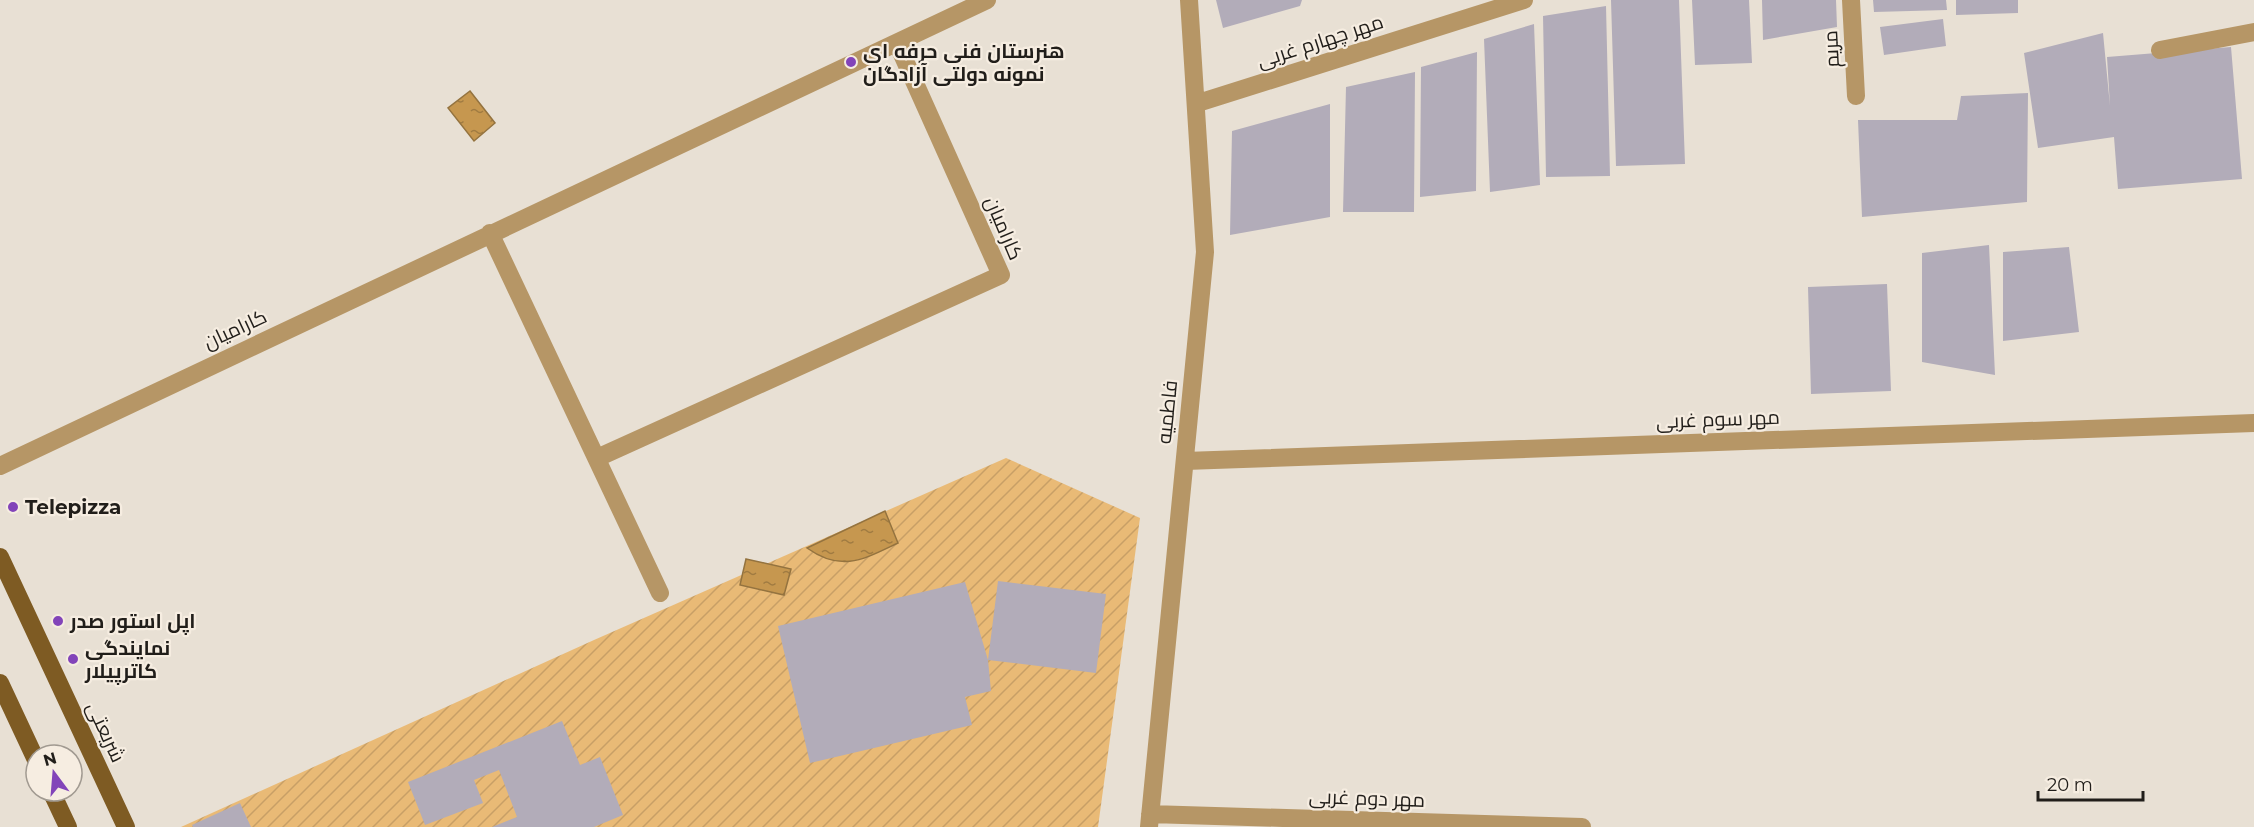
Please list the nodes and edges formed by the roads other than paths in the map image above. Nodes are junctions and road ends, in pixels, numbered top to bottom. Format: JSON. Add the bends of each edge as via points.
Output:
{"nodes":[{"id":1,"x":987,"y":0,"type":"edge"},
{"id":2,"x":1190,"y":0,"type":"edge"},
{"id":3,"x":1524,"y":0,"type":"edge"},
{"id":4,"x":1851,"y":0,"type":"edge"},
{"id":5,"x":2254,"y":32,"type":"edge"},
{"id":6,"x":897,"y":43,"type":"junction"},
{"id":7,"x":2160,"y":50,"type":"dead end"},
{"id":8,"x":1856,"y":96,"type":"dead end"},
{"id":9,"x":1198,"y":103,"type":"junction"},
{"id":10,"x":490,"y":233,"type":"junction"},
{"id":11,"x":2254,"y":423,"type":"edge"},
{"id":12,"x":597,"y":458,"type":"junction"},
{"id":13,"x":1185,"y":461,"type":"junction"},
{"id":14,"x":0,"y":466,"type":"edge"},
{"id":15,"x":0,"y":557,"type":"edge"},
{"id":16,"x":660,"y":593,"type":"dead end"},
{"id":17,"x":0,"y":683,"type":"edge"},
{"id":18,"x":28,"y":743,"type":"edge"},
{"id":19,"x":57,"y":803,"type":"edge"},
{"id":20,"x":1150,"y":821,"type":"edge"},
{"id":21,"x":68,"y":827,"type":"edge"},
{"id":22,"x":126,"y":827,"type":"edge"},
{"id":23,"x":1582,"y":827,"type":"edge"}],
"edges":[{"from":1,"to":6,"type":"street"},
{"from":2,"to":9,"type":"street","name":"فاطمیه"},
{"from":3,"to":9,"type":"street","name":"مهر چهارم غربی"},
{"from":4,"to":8,"type":"street","name":"مریم"},
{"from":5,"to":7,"type":"street"},
{"from":6,"to":10,"type":"street","name":"کارامیان"},
{"from":6,"to":12,"type":"street","name":"کارامیان","via":[[1001,275]]},
{"from":9,"to":13,"type":"street","name":"فاطمیه","via":[[1205,252]]},
{"from":10,"to":12,"type":"street"},
{"from":10,"to":14,"type":"street","name":"کارامیان"},
{"from":11,"to":13,"type":"street","name":"مهر سوم غربی"},
{"from":12,"to":16,"type":"street"},
{"from":13,"to":20,"type":"street","name":"فاطمیه"},
{"from":15,"to":22,"type":"main road","name":"شریعتی"},
{"from":17,"to":18,"type":"main road"},
{"from":19,"to":21,"type":"main road"},
{"from":20,"to":23,"type":"street","name":"مهر دوم غربی"}]}
